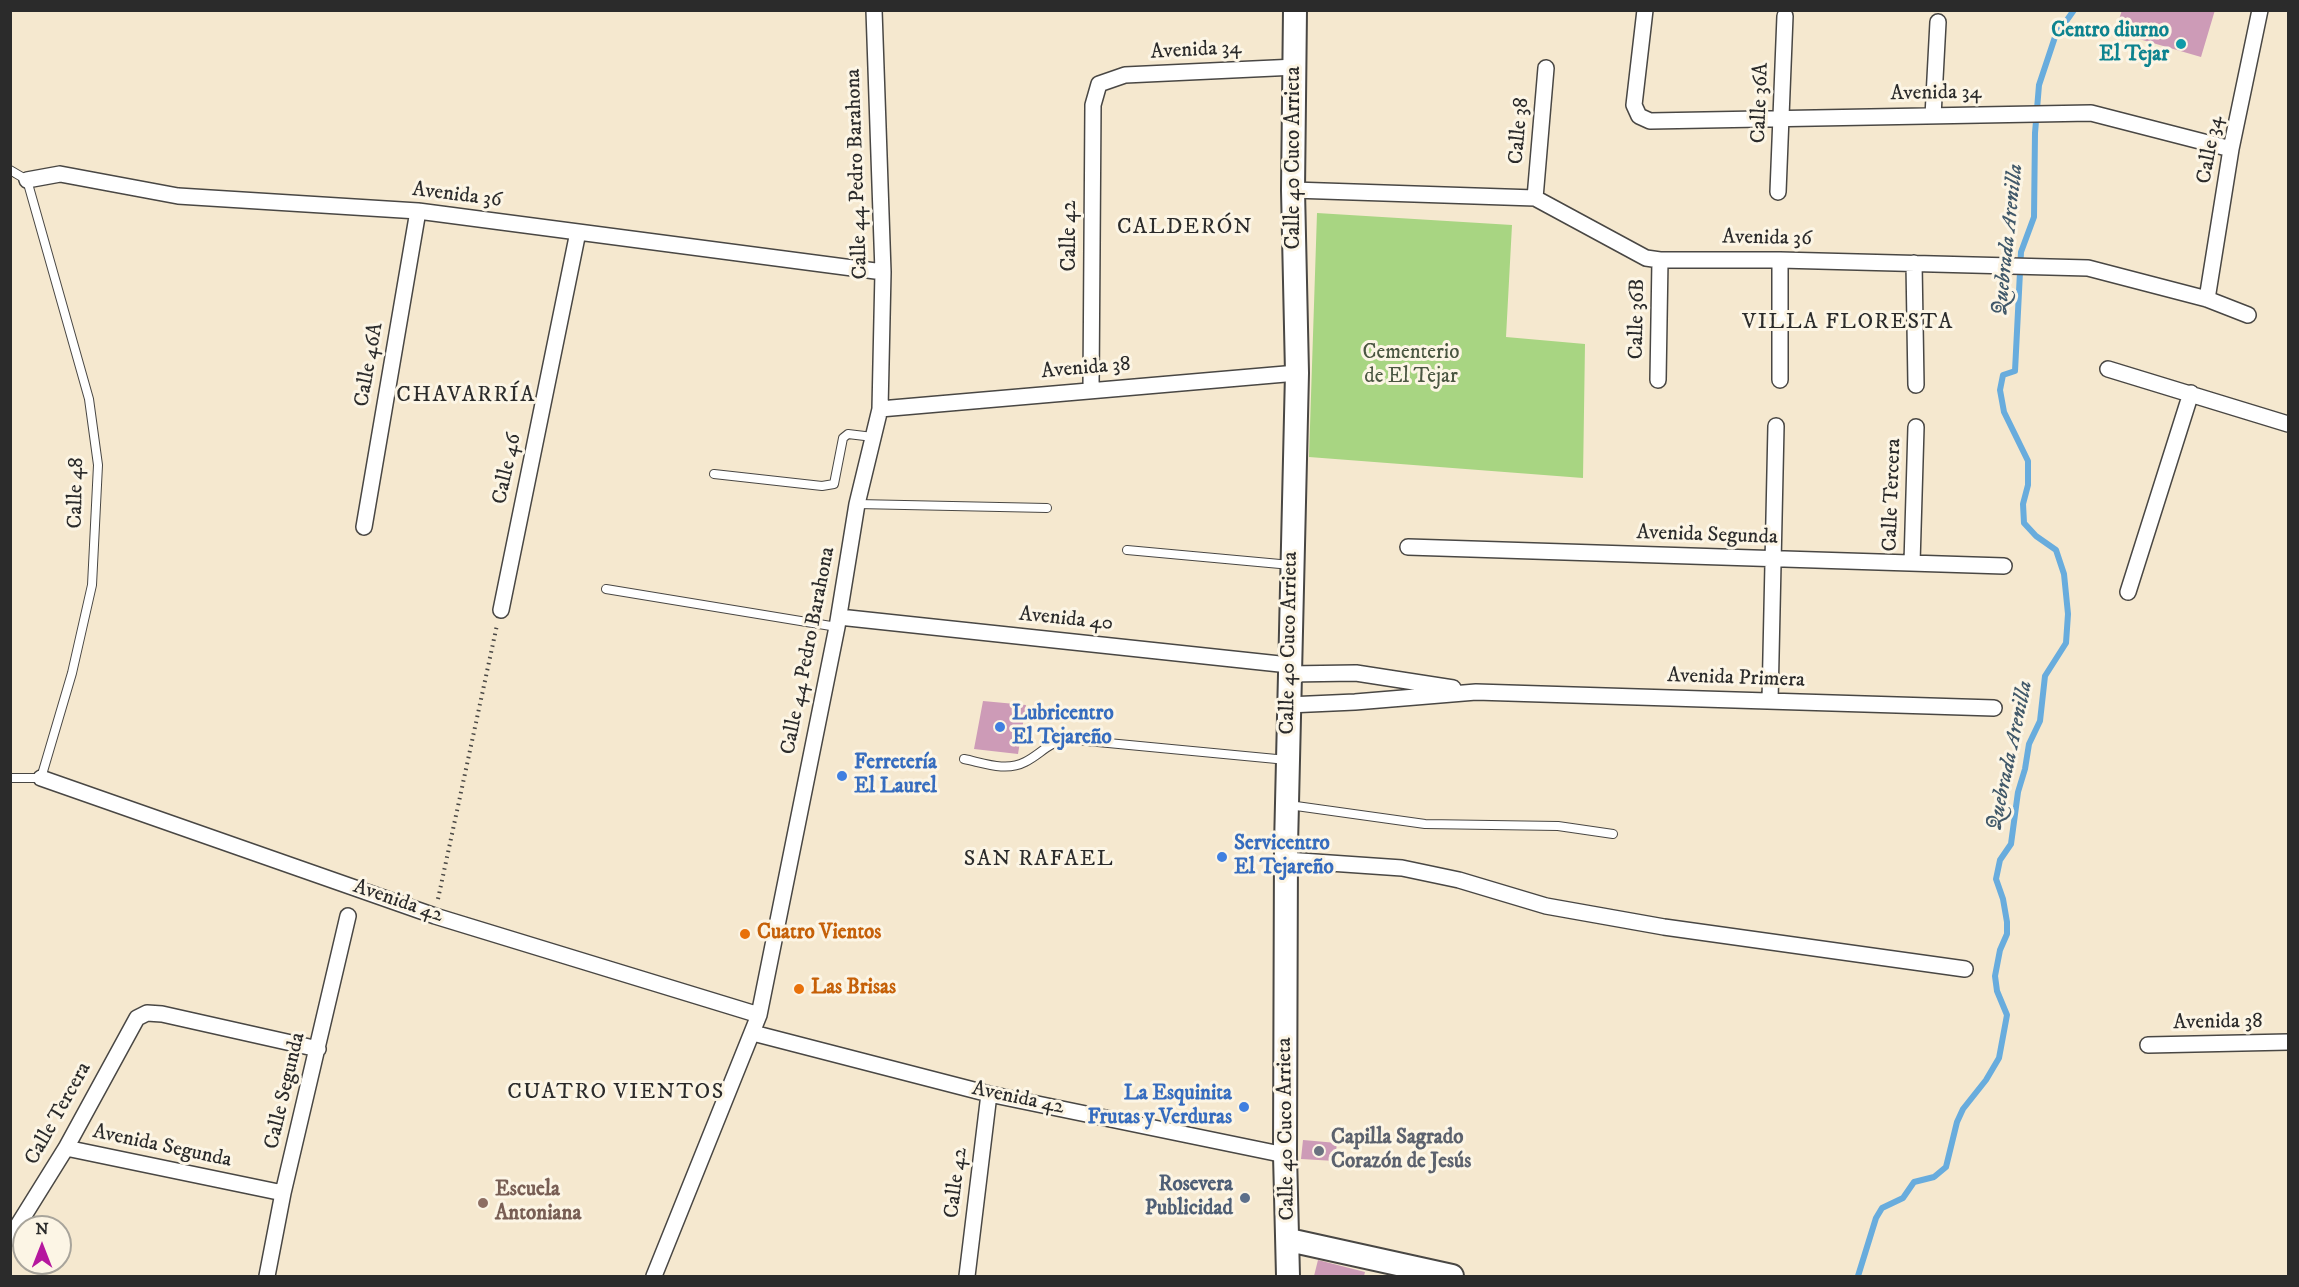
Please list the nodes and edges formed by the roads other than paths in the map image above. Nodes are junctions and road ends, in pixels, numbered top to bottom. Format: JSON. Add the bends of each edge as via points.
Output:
{"nodes":[{"id":1,"x":874,"y":10,"type":"edge"},
{"id":2,"x":1295,"y":10,"type":"edge"},
{"id":3,"x":1645,"y":10,"type":"edge"},
{"id":4,"x":2260,"y":10,"type":"edge"},
{"id":5,"x":1785,"y":16,"type":"dead end"},
{"id":6,"x":1938,"y":22,"type":"dead end"},
{"id":7,"x":1296,"y":67,"type":"junction"},
{"id":8,"x":1546,"y":68,"type":"dead end"},
{"id":9,"x":1099,"y":84,"type":"joint"},
{"id":10,"x":1933,"y":116,"type":"junction"},
{"id":11,"x":1780,"y":118,"type":"junction"},
{"id":12,"x":2232,"y":149,"type":"junction"},
{"id":13,"x":10,"y":170,"type":"edge"},
{"id":14,"x":27,"y":180,"type":"junction"},
{"id":15,"x":1293,"y":190,"type":"junction"},
{"id":16,"x":1778,"y":192,"type":"dead end"},
{"id":17,"x":1535,"y":198,"type":"junction"},
{"id":18,"x":418,"y":211,"type":"junction"},
{"id":19,"x":578,"y":232,"type":"junction"},
{"id":20,"x":1660,"y":260,"type":"junction"},
{"id":21,"x":1780,"y":260,"type":"junction"},
{"id":22,"x":1914,"y":263,"type":"junction"},
{"id":23,"x":882,"y":272,"type":"junction"},
{"id":24,"x":2206,"y":299,"type":"junction"},
{"id":25,"x":2248,"y":315,"type":"dead end"},
{"id":26,"x":2108,"y":369,"type":"dead end"},
{"id":27,"x":1297,"y":373,"type":"junction"},
{"id":28,"x":1658,"y":380,"type":"dead end"},
{"id":29,"x":1780,"y":380,"type":"dead end"},
{"id":30,"x":1916,"y":384,"type":"dead end"},
{"id":31,"x":1091,"y":389,"type":"junction"},
{"id":32,"x":2191,"y":393,"type":"junction"},
{"id":33,"x":880,"y":409,"type":"junction"},
{"id":34,"x":2289,"y":424,"type":"edge"},
{"id":35,"x":1776,"y":426,"type":"dead end"},
{"id":36,"x":1916,"y":427,"type":"dead end"},
{"id":37,"x":873,"y":437,"type":"junction"},
{"id":38,"x":714,"y":474,"type":"dead end"},
{"id":39,"x":857,"y":504,"type":"junction"},
{"id":40,"x":1047,"y":508,"type":"dead end"},
{"id":41,"x":364,"y":527,"type":"dead end"},
{"id":42,"x":1408,"y":547,"type":"dead end"},
{"id":43,"x":1127,"y":550,"type":"dead end"},
{"id":44,"x":1773,"y":559,"type":"junction"},
{"id":45,"x":1912,"y":563,"type":"junction"},
{"id":46,"x":1292,"y":565,"type":"junction"},
{"id":47,"x":2004,"y":566,"type":"dead end"},
{"id":48,"x":606,"y":589,"type":"dead end"},
{"id":49,"x":2128,"y":592,"type":"dead end"},
{"id":50,"x":501,"y":610,"type":"road end"},
{"id":51,"x":838,"y":622,"type":"junction"},
{"id":52,"x":1289,"y":670,"type":"junction"},
{"id":53,"x":1476,"y":692,"type":"junction"},
{"id":54,"x":1770,"y":701,"type":"junction"},
{"id":55,"x":1288,"y":705,"type":"junction"},
{"id":56,"x":1994,"y":708,"type":"dead end"},
{"id":57,"x":964,"y":759,"type":"dead end"},
{"id":58,"x":1288,"y":760,"type":"junction"},
{"id":59,"x":10,"y":778,"type":"edge"},
{"id":60,"x":41,"y":778,"type":"junction"},
{"id":61,"x":1287,"y":804,"type":"junction"},
{"id":62,"x":1613,"y":834,"type":"dead end"},
{"id":63,"x":1286,"y":860,"type":"junction"},
{"id":64,"x":348,"y":916,"type":"dead end"},
{"id":65,"x":1965,"y":969,"type":"dead end"},
{"id":66,"x":759,"y":1015,"type":"junction"},
{"id":67,"x":753,"y":1033,"type":"junction"},
{"id":68,"x":2289,"y":1042,"type":"edge"},
{"id":69,"x":2148,"y":1045,"type":"dead end"},
{"id":70,"x":318,"y":1050,"type":"junction"},
{"id":71,"x":989,"y":1094,"type":"junction"},
{"id":72,"x":66,"y":1148,"type":"junction"},
{"id":73,"x":1285,"y":1155,"type":"junction"},
{"id":74,"x":283,"y":1193,"type":"junction"},
{"id":75,"x":10,"y":1238,"type":"edge"},
{"id":76,"x":1289,"y":1240,"type":"junction"},
{"id":77,"x":267,"y":1276,"type":"edge"},
{"id":78,"x":654,"y":1276,"type":"edge"},
{"id":79,"x":967,"y":1276,"type":"edge"},
{"id":80,"x":1288,"y":1276,"type":"edge"},
{"id":81,"x":1452,"y":1276,"type":"edge"}],
"edges":[{"from":1,"to":23,"type":"street","name":"Calle 44 Pedro Barahona"},
{"from":2,"to":7,"type":"main road","name":"Calle 40 Cuco Arrieta"},
{"from":3,"to":11,"type":"street","name":"Avenida 34","via":[[1634,105],[1639,116],[1650,121]]},
{"from":4,"to":12,"type":"street","name":"Calle 34"},
{"from":5,"to":11,"type":"street","name":"Calle 36A"},
{"from":6,"to":10,"type":"street"},
{"from":7,"to":9,"type":"street","name":"Avenida 34","via":[[1125,75]]},
{"from":7,"to":15,"type":"main road","name":"Calle 40 Cuco Arrieta"},
{"from":8,"to":17,"type":"street","name":"Calle 38"},
{"from":9,"to":31,"type":"street","name":"Calle 42","via":[[1093,105]]},
{"from":10,"to":11,"type":"street","name":"Avenida 34"},
{"from":10,"to":12,"type":"street","name":"Avenida 34","via":[[2091,113]]},
{"from":11,"to":16,"type":"street","name":"Calle 36A"},
{"from":12,"to":24,"type":"street","name":"Calle 34"},
{"from":13,"to":14,"type":"lane"},
{"from":14,"to":18,"type":"street","name":"Avenida 36","via":[[60,174],[178,196]]},
{"from":14,"to":60,"type":"lane","name":"Calle 48","via":[[89,399],[98,465],[92,585],[72,673]]},
{"from":15,"to":17,"type":"street","name":"Avenida 36"},
{"from":15,"to":27,"type":"main road","name":"Calle 40 Cuco Arrieta"},
{"from":17,"to":20,"type":"street","name":"Avenida 36","via":[[1646,258]]},
{"from":18,"to":19,"type":"street","name":"Avenida 36"},
{"from":18,"to":41,"type":"street","name":"Calle 46A"},
{"from":19,"to":23,"type":"street","name":"Avenida 36"},
{"from":19,"to":50,"type":"street","name":"Calle 46"},
{"from":20,"to":21,"type":"street","name":"Avenida 36"},
{"from":20,"to":28,"type":"street","name":"Calle 36B"},
{"from":21,"to":22,"type":"street","name":"Avenida 36"},
{"from":21,"to":29,"type":"street"},
{"from":22,"to":24,"type":"street","name":"Avenida 36","via":[[2088,268]]},
{"from":22,"to":30,"type":"street"},
{"from":23,"to":33,"type":"street","name":"Calle 44 Pedro Barahona"},
{"from":24,"to":25,"type":"street","name":"Avenida 36"},
{"from":26,"to":32,"type":"street"},
{"from":27,"to":31,"type":"street","name":"Avenida 38"},
{"from":27,"to":46,"type":"main road","name":"Calle 40 Cuco Arrieta"},
{"from":31,"to":33,"type":"street","name":"Avenida 38"},
{"from":32,"to":34,"type":"street"},
{"from":32,"to":49,"type":"street"},
{"from":33,"to":37,"type":"street","name":"Calle 44 Pedro Barahona"},
{"from":35,"to":44,"type":"street"},
{"from":36,"to":45,"type":"street","name":"Calle Tercera"},
{"from":37,"to":38,"type":"lane","via":[[848,434],[843,438],[834,484]]},
{"from":37,"to":39,"type":"street","name":"Calle 44 Pedro Barahona"},
{"from":39,"to":40,"type":"lane"},
{"from":39,"to":51,"type":"street","name":"Calle 44 Pedro Barahona"},
{"from":42,"to":44,"type":"street","name":"Avenida Segunda"},
{"from":43,"to":46,"type":"lane"},
{"from":44,"to":45,"type":"street","name":"Avenida Segunda"},
{"from":44,"to":54,"type":"street"},
{"from":45,"to":47,"type":"street","name":"Avenida Segunda"},
{"from":46,"to":52,"type":"main road","name":"Calle 40 Cuco Arrieta"},
{"from":48,"to":51,"type":"lane"},
{"from":51,"to":52,"type":"street","name":"Avenida 40"},
{"from":51,"to":66,"type":"street","name":"Calle 44 Pedro Barahona"},
{"from":52,"to":53,"type":"street","name":"Avenida Primera","via":[[1356,673]]},
{"from":52,"to":55,"type":"main road","name":"Calle 40 Cuco Arrieta"},
{"from":53,"to":54,"type":"street","name":"Avenida Primera"},
{"from":53,"to":55,"type":"street","name":"Avenida Primera"},
{"from":54,"to":56,"type":"street","name":"Avenida Primera"},
{"from":55,"to":58,"type":"main road","name":"Calle 40 Cuco Arrieta"},
{"from":57,"to":58,"type":"lane","via":[[1015,766],[1051,743],[1066,739]]},
{"from":58,"to":61,"type":"main road","name":"Calle 40 Cuco Arrieta"},
{"from":59,"to":60,"type":"lane"},
{"from":60,"to":66,"type":"street","name":"Avenida 42","via":[[435,916]]},
{"from":61,"to":62,"type":"lane","via":[[1425,824],[1558,826]]},
{"from":61,"to":63,"type":"main road","name":"Calle 40 Cuco Arrieta"},
{"from":63,"to":65,"type":"street","via":[[1402,868],[1546,906],[1664,927]]},
{"from":63,"to":73,"type":"main road","name":"Calle 40 Cuco Arrieta"},
{"from":64,"to":70,"type":"street","name":"Calle Segunda"},
{"from":66,"to":67,"type":"street","name":"Calle 44 Pedro Barahona"},
{"from":67,"to":71,"type":"street","name":"Avenida 42"},
{"from":67,"to":78,"type":"street","name":"Calle 44 Pedro Barahona"},
{"from":68,"to":69,"type":"street","name":"Avenida 38"},
{"from":70,"to":72,"type":"street","name":"Calle Tercera","via":[[147,1013],[131,1025]]},
{"from":70,"to":74,"type":"street","name":"Calle Segunda"},
{"from":71,"to":73,"type":"street","name":"Avenida 42"},
{"from":71,"to":79,"type":"street","name":"Calle 42"},
{"from":72,"to":74,"type":"street","name":"Avenida Segunda"},
{"from":72,"to":75,"type":"street","name":"Calle Tercera"},
{"from":73,"to":76,"type":"main road","name":"Calle 40 Cuco Arrieta"},
{"from":74,"to":77,"type":"street","name":"Calle Segunda"},
{"from":76,"to":80,"type":"main road","name":"Calle 40 Cuco Arrieta"},
{"from":76,"to":81,"type":"main road"}]}
